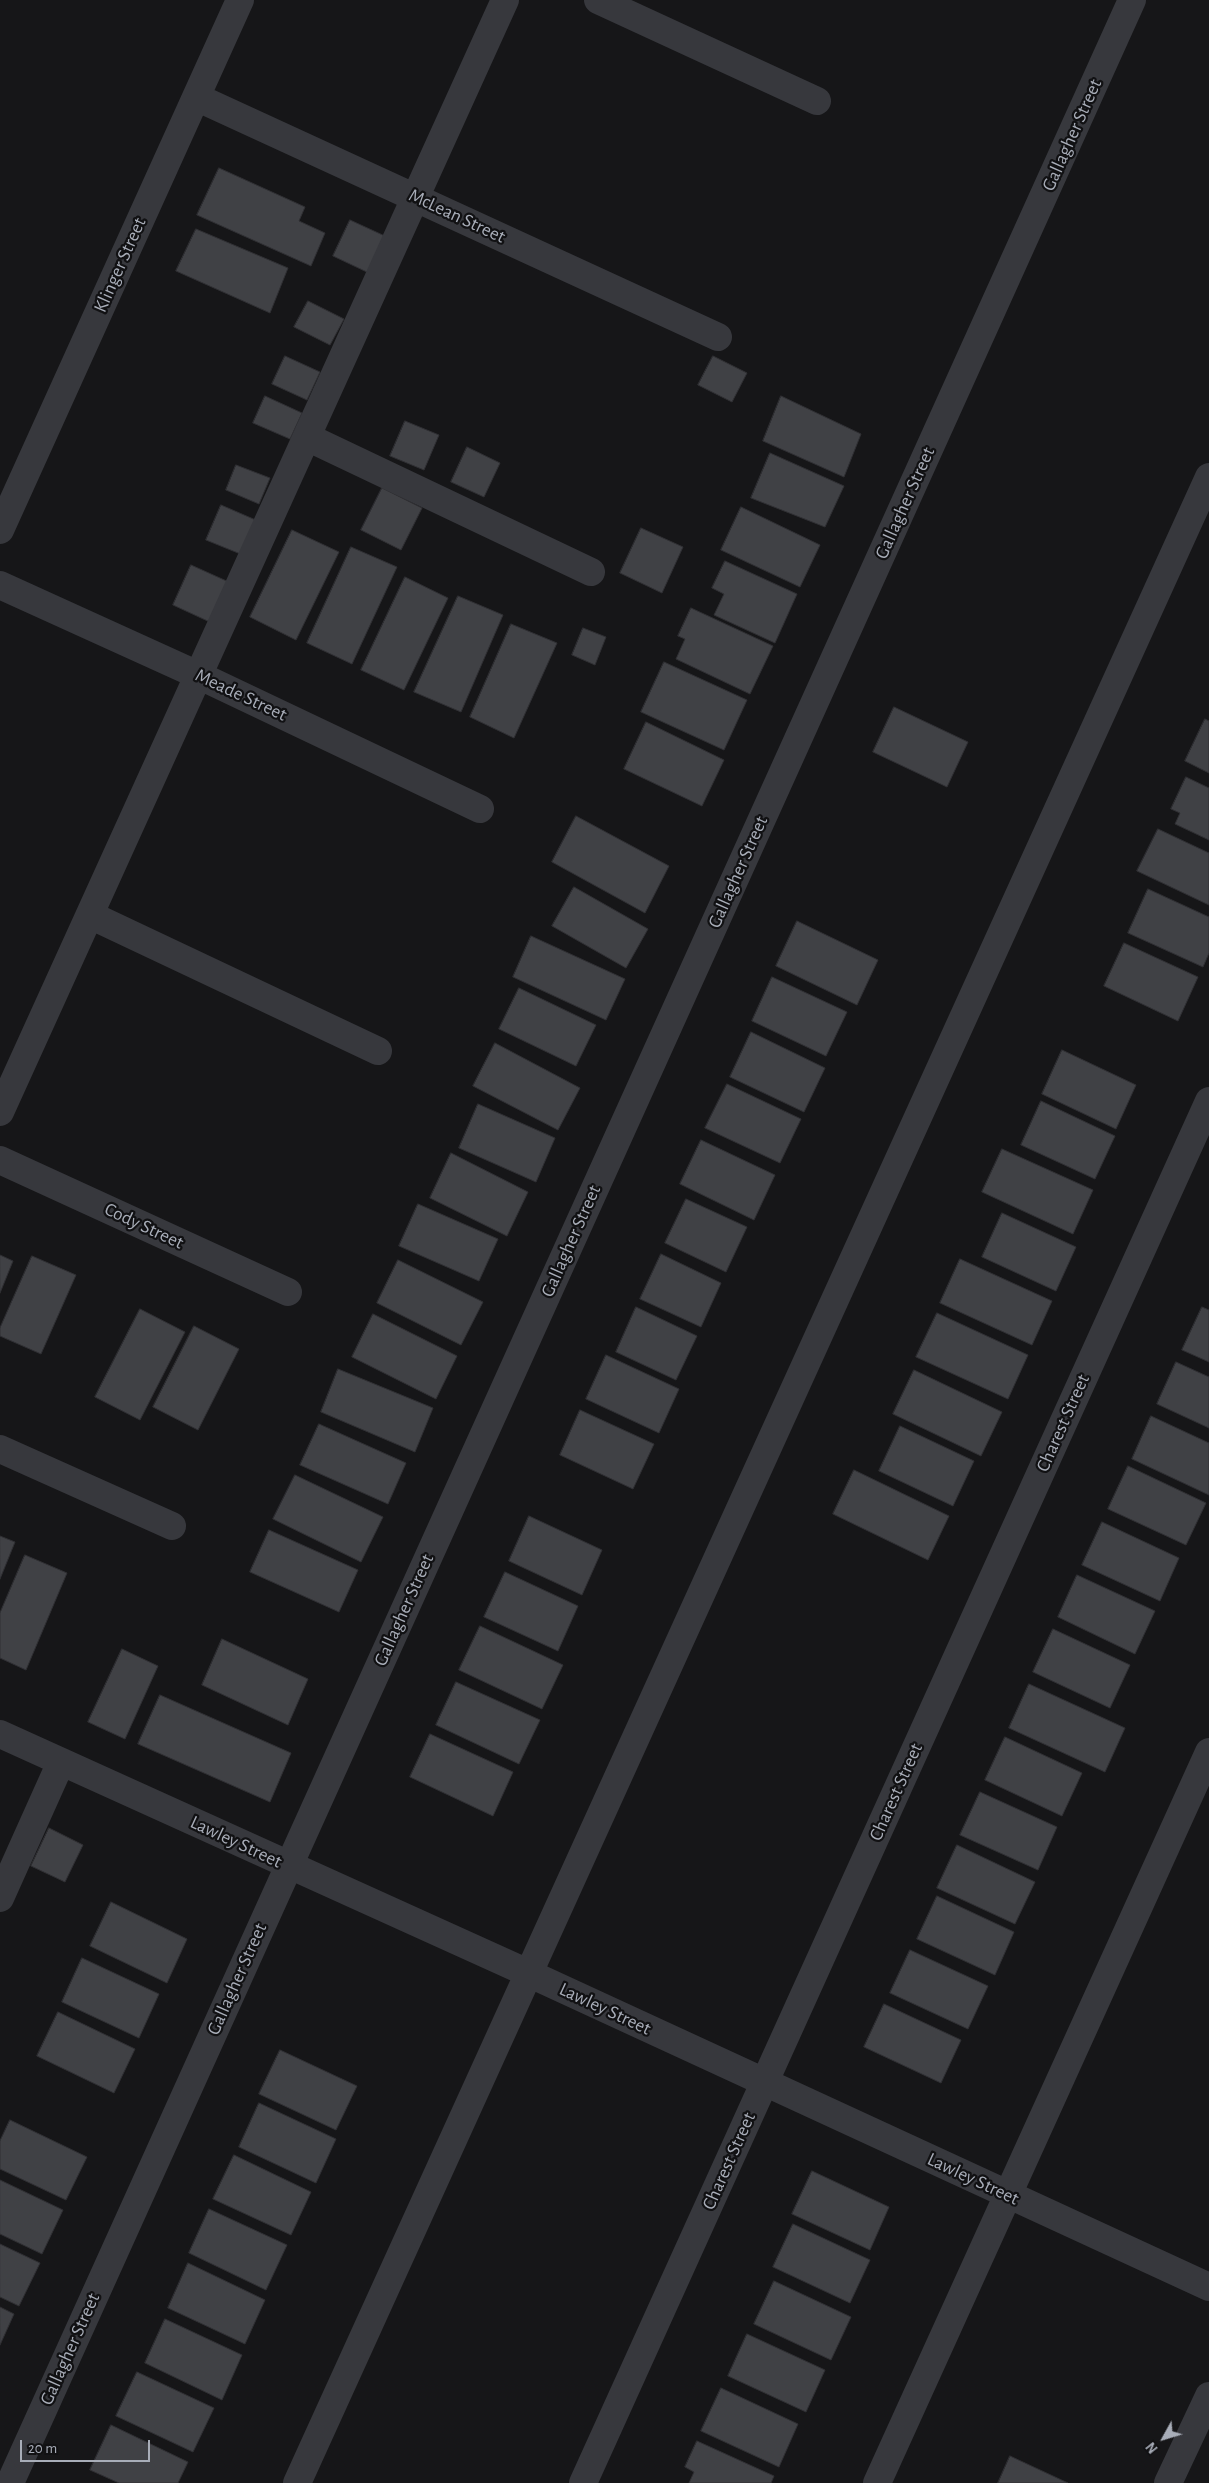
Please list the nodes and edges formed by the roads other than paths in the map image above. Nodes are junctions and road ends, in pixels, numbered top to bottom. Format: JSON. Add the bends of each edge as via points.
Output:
{"nodes":[{"id":1,"x":240,"y":0,"type":"edge"},
{"id":2,"x":505,"y":0,"type":"edge"},
{"id":3,"x":598,"y":0,"type":"edge"},
{"id":4,"x":1132,"y":0,"type":"edge"},
{"id":5,"x":196,"y":97,"type":"junction"},
{"id":6,"x":817,"y":100,"type":"dead end"},
{"id":7,"x":416,"y":197,"type":"junction"},
{"id":8,"x":718,"y":336,"type":"dead end"},
{"id":9,"x":307,"y":437,"type":"junction"},
{"id":10,"x":1209,"y":477,"type":"edge"},
{"id":11,"x":0,"y":530,"type":"edge"},
{"id":12,"x":591,"y":572,"type":"dead end"},
{"id":13,"x":0,"y":584,"type":"edge"},
{"id":14,"x":198,"y":675,"type":"junction"},
{"id":15,"x":480,"y":809,"type":"dead end"},
{"id":16,"x":90,"y":914,"type":"junction"},
{"id":17,"x":378,"y":1051,"type":"dead end"},
{"id":18,"x":1209,"y":1101,"type":"edge"},
{"id":19,"x":0,"y":1112,"type":"edge"},
{"id":20,"x":0,"y":1160,"type":"edge"},
{"id":21,"x":288,"y":1292,"type":"dead end"},
{"id":22,"x":0,"y":1449,"type":"edge"},
{"id":23,"x":172,"y":1526,"type":"dead end"},
{"id":24,"x":0,"y":1734,"type":"edge"},
{"id":25,"x":1209,"y":1752,"type":"edge"},
{"id":26,"x":61,"y":1762,"type":"junction"},
{"id":27,"x":289,"y":1866,"type":"junction"},
{"id":28,"x":0,"y":1898,"type":"edge"},
{"id":29,"x":528,"y":1973,"type":"junction"},
{"id":30,"x":764,"y":2082,"type":"junction"},
{"id":31,"x":1009,"y":2196,"type":"junction"},
{"id":32,"x":1209,"y":2287,"type":"edge"},
{"id":33,"x":1209,"y":2396,"type":"edge"},
{"id":34,"x":10,"y":2483,"type":"edge"},
{"id":35,"x":297,"y":2483,"type":"edge"},
{"id":36,"x":583,"y":2483,"type":"edge"},
{"id":37,"x":877,"y":2483,"type":"edge"},
{"id":38,"x":1168,"y":2483,"type":"edge"}],
"edges":[{"from":1,"to":5,"type":"street","name":"Klinger Street"},
{"from":2,"to":7,"type":"street"},
{"from":3,"to":6,"type":"street"},
{"from":4,"to":27,"type":"street","name":"Gallagher Street"},
{"from":5,"to":7,"type":"street","name":"McLean Street"},
{"from":5,"to":11,"type":"street","name":"Klinger Street"},
{"from":7,"to":8,"type":"street","name":"McLean Street"},
{"from":7,"to":9,"type":"street"},
{"from":9,"to":12,"type":"street"},
{"from":9,"to":14,"type":"street"},
{"from":10,"to":29,"type":"street"},
{"from":13,"to":14,"type":"street","name":"Meade Street"},
{"from":14,"to":15,"type":"street","name":"Meade Street"},
{"from":14,"to":16,"type":"street"},
{"from":16,"to":17,"type":"street"},
{"from":16,"to":19,"type":"street"},
{"from":18,"to":30,"type":"street","name":"Charest Street"},
{"from":20,"to":21,"type":"street","name":"Cody Street"},
{"from":22,"to":23,"type":"street"},
{"from":24,"to":26,"type":"street","name":"Lawley Street"},
{"from":25,"to":31,"type":"street"},
{"from":26,"to":27,"type":"street","name":"Lawley Street"},
{"from":26,"to":28,"type":"street"},
{"from":27,"to":29,"type":"street","name":"Lawley Street"},
{"from":27,"to":34,"type":"street","name":"Gallagher Street"},
{"from":29,"to":30,"type":"street","name":"Lawley Street"},
{"from":29,"to":35,"type":"street"},
{"from":30,"to":31,"type":"street","name":"Lawley Street"},
{"from":30,"to":36,"type":"street","name":"Charest Street"},
{"from":31,"to":32,"type":"street","name":"Lawley Street"},
{"from":31,"to":37,"type":"street"},
{"from":33,"to":38,"type":"street"}]}
